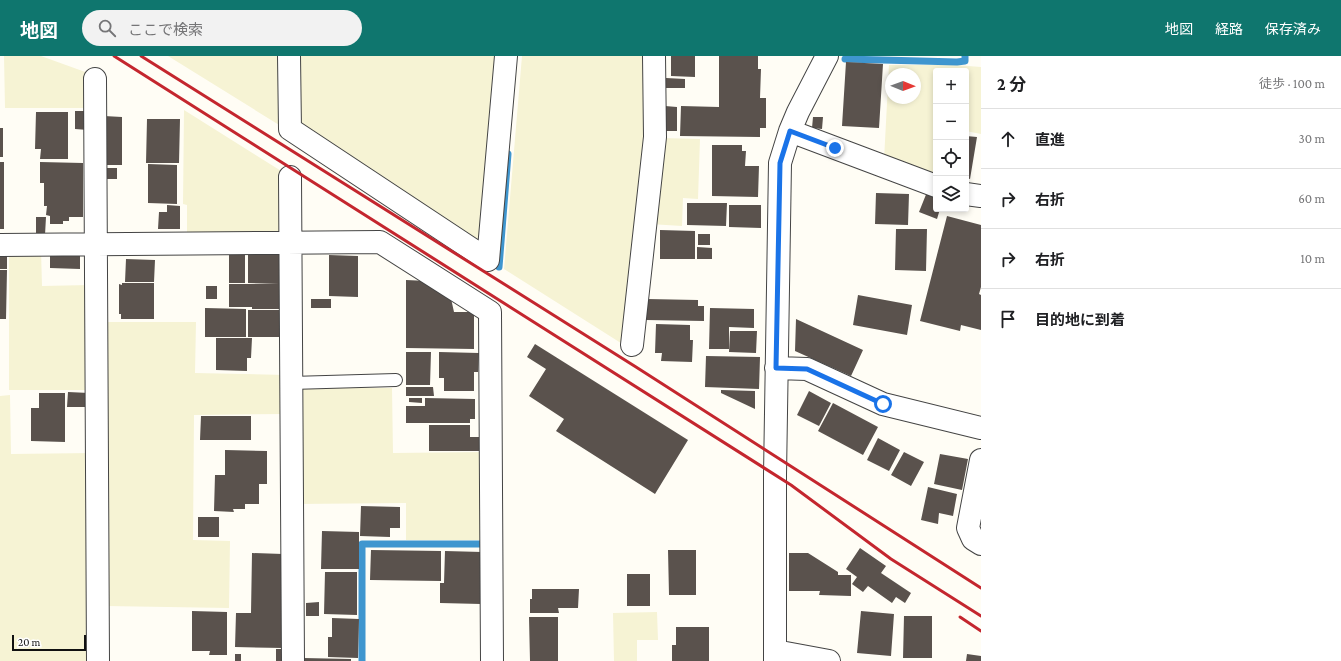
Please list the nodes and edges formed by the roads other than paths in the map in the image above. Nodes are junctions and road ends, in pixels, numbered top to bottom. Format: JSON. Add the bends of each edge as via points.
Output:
{"nodes":[{"id":1,"x":289,"y":56,"type":"edge"},
{"id":2,"x":506,"y":56,"type":"edge"},
{"id":3,"x":654,"y":56,"type":"edge"},
{"id":4,"x":827,"y":56,"type":"edge"},
{"id":5,"x":95,"y":78,"type":"dead end"},
{"id":6,"x":790,"y":131,"type":"junction"},
{"id":7,"x":290,"y":177,"type":"dead end"},
{"id":8,"x":933,"y":185,"type":"edge"},
{"id":9,"x":969,"y":194,"type":"edge"},
{"id":10,"x":981,"y":196,"type":"edge"},
{"id":11,"x":290,"y":243,"type":"junction"},
{"id":12,"x":96,"y":244,"type":"junction"},
{"id":13,"x":0,"y":245,"type":"edge"},
{"id":14,"x":632,"y":345,"type":"dead end"},
{"id":15,"x":776,"y":368,"type":"junction"},
{"id":16,"x":396,"y":380,"type":"dead end"},
{"id":17,"x":291,"y":383,"type":"junction"},
{"id":18,"x":981,"y":428,"type":"edge"},
{"id":19,"x":981,"y":460,"type":"edge"},
{"id":20,"x":981,"y":544,"type":"edge"},
{"id":21,"x":775,"y":656,"type":"edge"},
{"id":22,"x":98,"y":661,"type":"edge"},
{"id":23,"x":293,"y":661,"type":"edge"},
{"id":24,"x":492,"y":661,"type":"edge"},
{"id":25,"x":830,"y":661,"type":"edge"}],
"edges":[{"from":1,"to":2,"type":"street","via":[[290,129],[488,260]]},
{"from":3,"to":14,"type":"street","via":[[655,138]]},
{"from":4,"to":6,"type":"street"},
{"from":5,"to":12,"type":"street"},
{"from":6,"to":8,"type":"street"},
{"from":6,"to":15,"type":"street","via":[[780,163]]},
{"from":7,"to":11,"type":"street"},
{"from":9,"to":10,"type":"street"},
{"from":11,"to":12,"type":"street"},
{"from":11,"to":17,"type":"street"},
{"from":11,"to":24,"type":"street","via":[[380,242],[490,312]]},
{"from":12,"to":13,"type":"street"},
{"from":12,"to":22,"type":"street"},
{"from":15,"to":18,"type":"street","via":[[807,369],[883,404]]},
{"from":15,"to":21,"type":"street"},
{"from":16,"to":17,"type":"lane"},
{"from":17,"to":23,"type":"street"},
{"from":19,"to":20,"type":"street","via":[[968,528],[973,539]]},
{"from":21,"to":25,"type":"street"}]}
